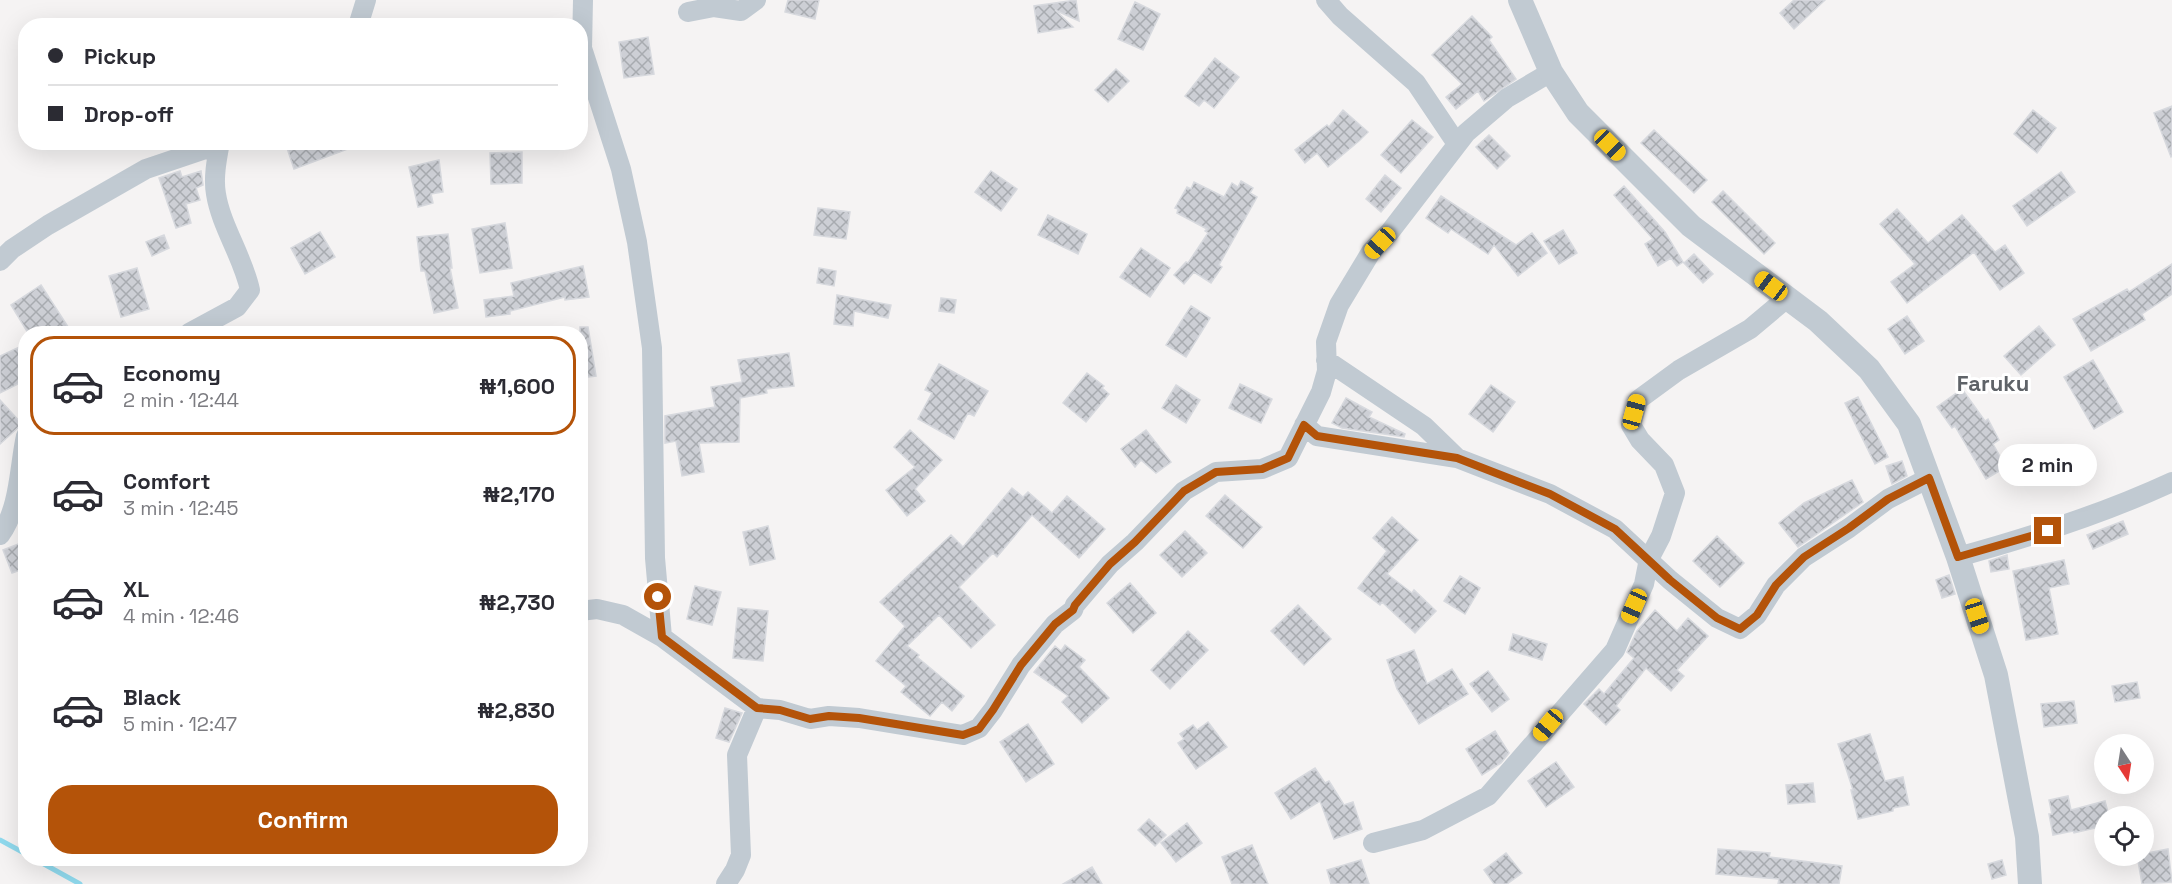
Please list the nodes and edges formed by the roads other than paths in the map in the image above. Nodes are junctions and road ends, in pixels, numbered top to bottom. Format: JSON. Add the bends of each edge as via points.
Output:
{"nodes":[{"id":1,"x":366,"y":0,"type":"edge"},
{"id":2,"x":583,"y":0,"type":"edge"},
{"id":3,"x":756,"y":0,"type":"edge"},
{"id":4,"x":1326,"y":0,"type":"edge"},
{"id":5,"x":1520,"y":0,"type":"edge"},
{"id":6,"x":688,"y":12,"type":"dead end"},
{"id":7,"x":360,"y":18,"type":"edge"},
{"id":8,"x":583,"y":18,"type":"edge"},
{"id":9,"x":588,"y":67,"type":"edge"},
{"id":10,"x":1551,"y":72,"type":"junction"},
{"id":11,"x":1457,"y":144,"type":"junction"},
{"id":12,"x":200,"y":150,"type":"edge"},
{"id":13,"x":219,"y":150,"type":"edge"},
{"id":14,"x":0,"y":261,"type":"edge"},
{"id":15,"x":1787,"y":298,"type":"junction"},
{"id":16,"x":202,"y":326,"type":"edge"},
{"id":17,"x":1326,"y":360,"type":"junction"},
{"id":18,"x":1304,"y":425,"type":"junction"},
{"id":19,"x":1457,"y":458,"type":"junction"},
{"id":20,"x":1929,"y":478,"type":"junction"},
{"id":21,"x":18,"y":480,"type":"edge"},
{"id":22,"x":2172,"y":482,"type":"edge"},
{"id":23,"x":0,"y":535,"type":"edge"},
{"id":24,"x":1958,"y":557,"type":"junction"},
{"id":25,"x":1649,"y":559,"type":"junction"},
{"id":26,"x":588,"y":610,"type":"edge"},
{"id":27,"x":662,"y":637,"type":"junction"},
{"id":28,"x":757,"y":708,"type":"junction"},
{"id":29,"x":1373,"y":843,"type":"dead end"},
{"id":30,"x":726,"y":884,"type":"edge"},
{"id":31,"x":2030,"y":884,"type":"edge"}],
"edges":[{"from":1,"to":7,"type":"street"},
{"from":2,"to":8,"type":"street"},
{"from":3,"to":6,"type":"street","via":[[741,11],[714,7]]},
{"from":4,"to":11,"type":"street","via":[[1416,83]]},
{"from":5,"to":10,"type":"street"},
{"from":9,"to":27,"type":"street","via":[[621,169],[637,242],[652,348],[655,558]]},
{"from":10,"to":11,"type":"street","via":[[1507,98]]},
{"from":10,"to":15,"type":"street","via":[[1578,113],[1690,226]]},
{"from":11,"to":17,"type":"street","via":[[1360,270],[1332,321]]},
{"from":12,"to":14,"type":"street","via":[[146,169],[48,225]]},
{"from":13,"to":16,"type":"street","via":[[216,193],[250,290],[237,307]]},
{"from":15,"to":20,"type":"street","via":[[1869,369],[1909,424]]},
{"from":15,"to":25,"type":"street","via":[[1750,329],[1679,370],[1638,400],[1631,425],[1664,465],[1675,493]]},
{"from":17,"to":18,"type":"street","via":[[1321,392]]},
{"from":17,"to":19,"type":"street","via":[[1424,426]]},
{"from":18,"to":19,"type":"street","via":[[1317,436]]},
{"from":18,"to":28,"type":"street","via":[[1288,458],[1262,469],[1216,472],[1184,491],[1110,564],[1073,610],[1055,624],[1021,665],[979,729],[963,735],[859,718],[810,719]]},
{"from":19,"to":25,"type":"street","via":[[1550,494],[1615,529]]},
{"from":20,"to":24,"type":"street"},
{"from":20,"to":25,"type":"street","via":[[1888,499],[1804,557],[1776,585],[1757,615],[1740,629],[1717,618]]},
{"from":21,"to":23,"type":"street","via":[[7,526]]},
{"from":22,"to":24,"type":"street","via":[[2028,538]]},
{"from":24,"to":31,"type":"street","via":[[1996,675],[2027,837]]},
{"from":25,"to":29,"type":"street","via":[[1644,585],[1615,650],[1488,796],[1423,831]]},
{"from":26,"to":27,"type":"street","via":[[623,615]]},
{"from":27,"to":28,"type":"street"},
{"from":28,"to":30,"type":"street","via":[[737,755],[741,855]]}]}
